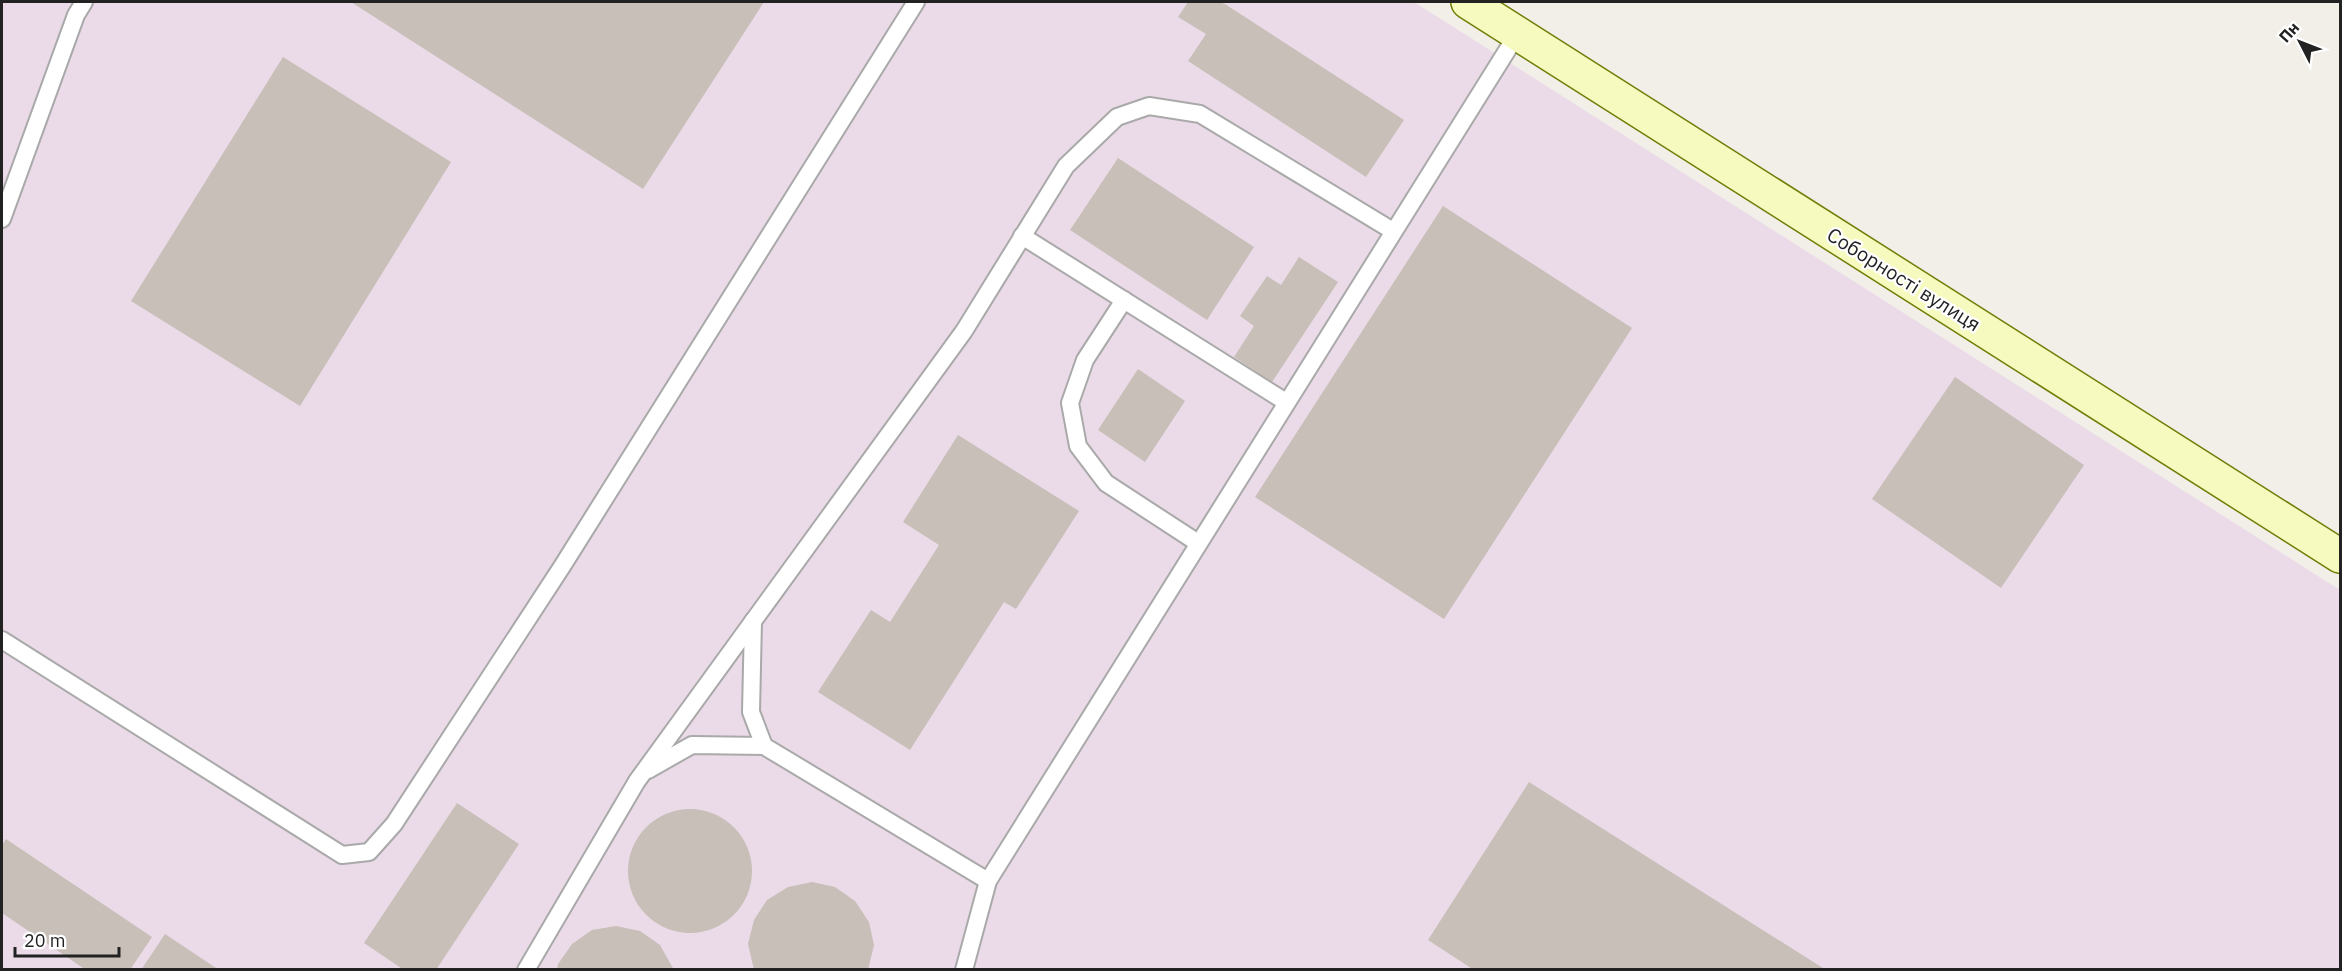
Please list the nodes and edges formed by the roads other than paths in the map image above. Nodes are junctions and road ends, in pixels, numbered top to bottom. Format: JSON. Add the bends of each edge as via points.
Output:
{"nodes":[{"id":1,"x":84,"y":2,"type":"edge"},
{"id":2,"x":916,"y":2,"type":"edge"},
{"id":3,"x":1468,"y":2,"type":"edge"},
{"id":4,"x":1518,"y":33,"type":"junction"},
{"id":5,"x":2,"y":219,"type":"edge"},
{"id":6,"x":1393,"y":231,"type":"junction"},
{"id":7,"x":1022,"y":236,"type":"junction"},
{"id":8,"x":1124,"y":300,"type":"junction"},
{"id":9,"x":1286,"y":402,"type":"junction"},
{"id":10,"x":1198,"y":543,"type":"junction"},
{"id":11,"x":2340,"y":556,"type":"edge"},
{"id":12,"x":753,"y":621,"type":"junction"},
{"id":13,"x":2,"y":640,"type":"edge"},
{"id":14,"x":764,"y":746,"type":"junction"},
{"id":15,"x":643,"y":773,"type":"junction"},
{"id":16,"x":988,"y":881,"type":"junction"},
{"id":17,"x":526,"y":969,"type":"edge"},
{"id":18,"x":964,"y":969,"type":"edge"}],
"edges":[{"from":1,"to":5,"type":"lane"},
{"from":2,"to":13,"type":"lane","via":[[563,565],[394,824],[369,852],[342,855]]},
{"from":3,"to":4,"type":"street","name":"Соборності вулиця"},
{"from":4,"to":6,"type":"lane"},
{"from":4,"to":11,"type":"street","name":"Соборності вулиця"},
{"from":6,"to":7,"type":"lane","via":[[1200,114],[1149,106],[1117,117],[1066,166]]},
{"from":6,"to":9,"type":"lane"},
{"from":7,"to":8,"type":"lane"},
{"from":7,"to":12,"type":"lane","via":[[964,331]]},
{"from":8,"to":9,"type":"lane"},
{"from":8,"to":10,"type":"lane","via":[[1085,360],[1070,403],[1078,446],[1106,483]]},
{"from":9,"to":10,"type":"lane"},
{"from":10,"to":16,"type":"lane"},
{"from":12,"to":14,"type":"lane","via":[[751,712]]},
{"from":12,"to":15,"type":"lane"},
{"from":14,"to":15,"type":"lane","via":[[692,745]]},
{"from":14,"to":16,"type":"lane"},
{"from":15,"to":17,"type":"lane"},
{"from":16,"to":18,"type":"lane"}]}
